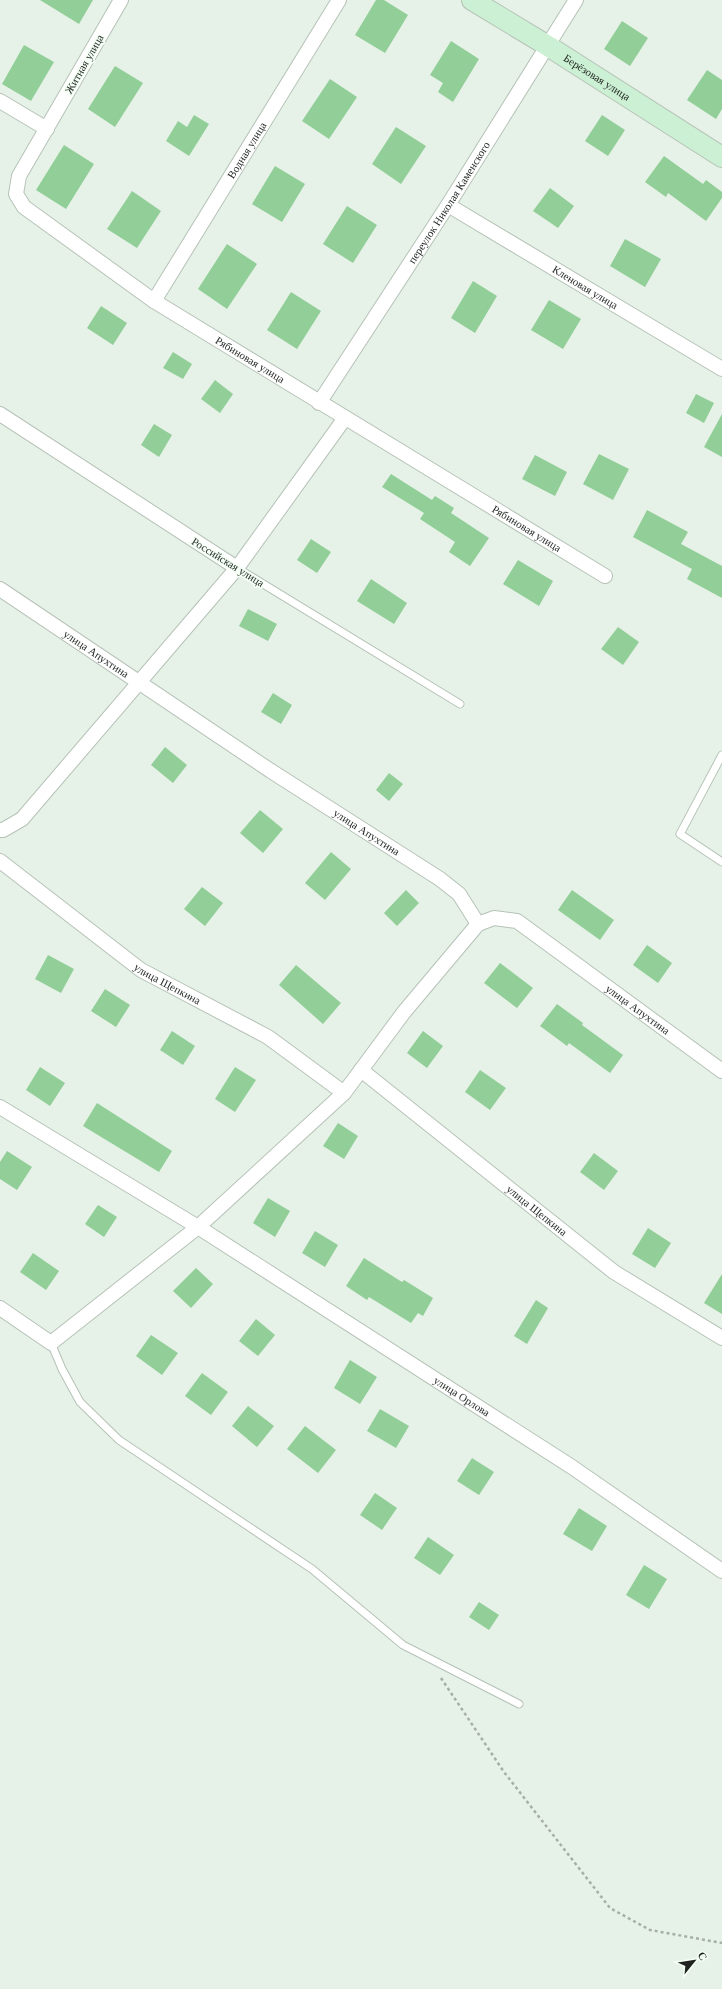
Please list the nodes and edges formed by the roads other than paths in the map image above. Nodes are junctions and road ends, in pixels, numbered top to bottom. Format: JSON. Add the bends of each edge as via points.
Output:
{"nodes":[{"id":1,"x":121,"y":0,"type":"edge"},
{"id":2,"x":340,"y":0,"type":"edge"},
{"id":3,"x":472,"y":0,"type":"edge"},
{"id":4,"x":576,"y":0,"type":"edge"},
{"id":5,"x":548,"y":46,"type":"junction"},
{"id":6,"x":0,"y":101,"type":"edge"},
{"id":7,"x":47,"y":129,"type":"junction"},
{"id":8,"x":722,"y":157,"type":"edge"},
{"id":9,"x":448,"y":205,"type":"junction"},
{"id":10,"x":154,"y":301,"type":"junction"},
{"id":11,"x":722,"y":369,"type":"edge"},
{"id":12,"x":319,"y":402,"type":"junction"},
{"id":13,"x":0,"y":414,"type":"edge"},
{"id":14,"x":345,"y":418,"type":"junction"},
{"id":15,"x":237,"y":568,"type":"junction"},
{"id":16,"x":605,"y":576,"type":"dead end"},
{"id":17,"x":0,"y":589,"type":"edge"},
{"id":18,"x":139,"y":682,"type":"junction"},
{"id":19,"x":460,"y":704,"type":"dead end"},
{"id":20,"x":722,"y":755,"type":"edge"},
{"id":21,"x":0,"y":830,"type":"edge"},
{"id":22,"x":0,"y":861,"type":"edge"},
{"id":23,"x":722,"y":862,"type":"edge"},
{"id":24,"x":478,"y":924,"type":"junction"},
{"id":25,"x":361,"y":1070,"type":"junction"},
{"id":26,"x":722,"y":1071,"type":"edge"},
{"id":27,"x":344,"y":1092,"type":"junction"},
{"id":28,"x":0,"y":1107,"type":"edge"},
{"id":29,"x":198,"y":1226,"type":"junction"},
{"id":30,"x":0,"y":1308,"type":"edge"},
{"id":31,"x":722,"y":1338,"type":"edge"},
{"id":32,"x":51,"y":1344,"type":"junction"},
{"id":33,"x":722,"y":1571,"type":"edge"},
{"id":34,"x":519,"y":1704,"type":"dead end"}],
"edges":[{"from":1,"to":7,"type":"street","name":"Житная улица"},
{"from":2,"to":10,"type":"street","name":"Водная улица"},
{"from":3,"to":5,"type":"main road","name":"Берёзовая улица"},
{"from":4,"to":5,"type":"street","name":"переулок Николая Каменского"},
{"from":5,"to":8,"type":"main road","name":"Берёзовая улица"},
{"from":5,"to":9,"type":"street","name":"переулок Николая Каменского"},
{"from":6,"to":7,"type":"street"},
{"from":7,"to":10,"type":"street","name":"Рябиновая улица","via":[[19,176],[16,194],[24,207]]},
{"from":9,"to":11,"type":"street","name":"Кленовая улица"},
{"from":9,"to":12,"type":"street","name":"переулок Николая Каменского"},
{"from":10,"to":12,"type":"street","name":"Рябиновая улица"},
{"from":12,"to":14,"type":"street","name":"Рябиновая улица"},
{"from":13,"to":15,"type":"street","name":"Российская улица"},
{"from":14,"to":15,"type":"street"},
{"from":14,"to":16,"type":"street","name":"Рябиновая улица"},
{"from":15,"to":18,"type":"street"},
{"from":15,"to":19,"type":"lane","name":"Российская улица"},
{"from":17,"to":18,"type":"street","name":"улица Апухтина"},
{"from":18,"to":21,"type":"street","via":[[22,819]]},
{"from":18,"to":24,"type":"street","name":"улица Апухтина","via":[[271,771],[440,879],[459,894]]},
{"from":20,"to":23,"type":"lane","via":[[680,834]]},
{"from":22,"to":27,"type":"street","name":"улица Щепкина","via":[[141,970],[268,1037]]},
{"from":24,"to":25,"type":"street","via":[[404,1012]]},
{"from":24,"to":26,"type":"street","name":"улица Апухтина","via":[[494,918],[517,921]]},
{"from":25,"to":27,"type":"street"},
{"from":25,"to":31,"type":"street","name":"улица Щепкина","via":[[614,1272]]},
{"from":27,"to":29,"type":"street"},
{"from":28,"to":29,"type":"street","name":"улица Орлова"},
{"from":29,"to":32,"type":"street"},
{"from":29,"to":33,"type":"street","name":"улица Орлова","via":[[572,1467]]},
{"from":30,"to":32,"type":"street"},
{"from":32,"to":34,"type":"lane","via":[[80,1402],[119,1440],[312,1569],[403,1644]]}]}
